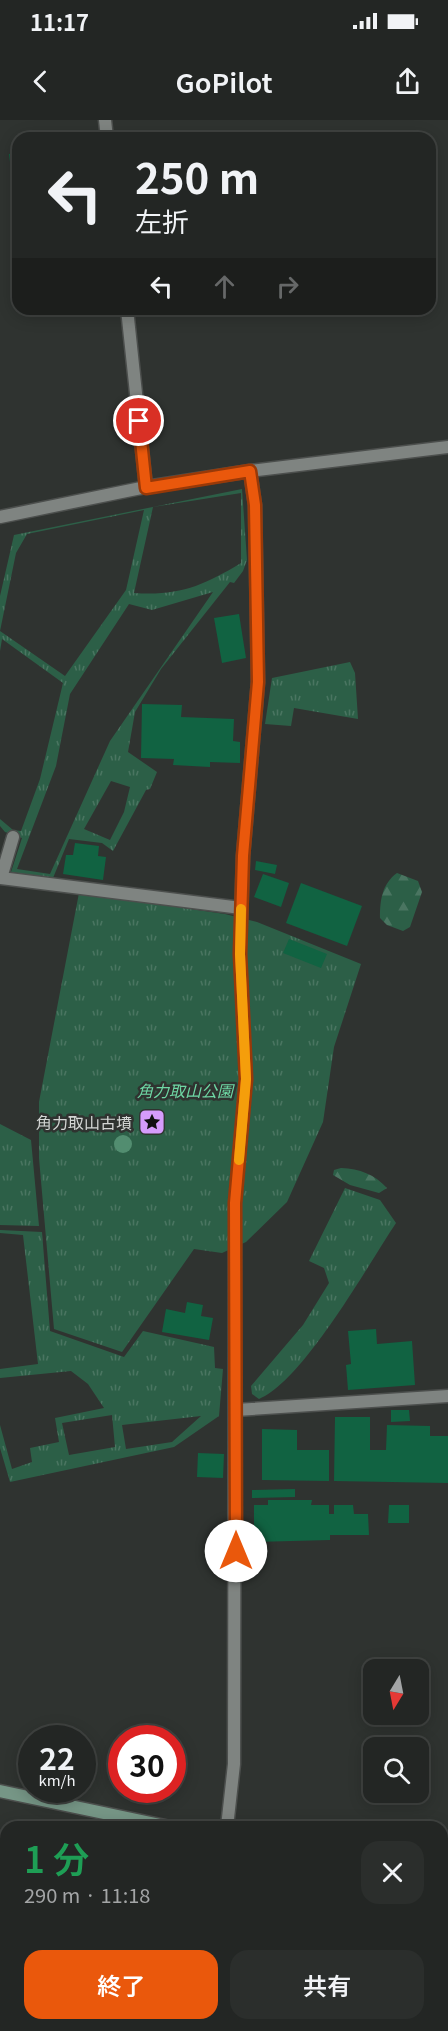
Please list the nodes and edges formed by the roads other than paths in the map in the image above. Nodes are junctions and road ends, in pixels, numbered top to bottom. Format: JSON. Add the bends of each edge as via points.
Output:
{"nodes":[{"id":1,"x":128,"y":315,"type":"edge"},
{"id":2,"x":448,"y":447,"type":"edge"},
{"id":3,"x":250,"y":471,"type":"junction"},
{"id":4,"x":146,"y":488,"type":"junction"},
{"id":5,"x":0,"y":517,"type":"edge"},
{"id":6,"x":13,"y":837,"type":"dead end"},
{"id":7,"x":241,"y":908,"type":"junction"},
{"id":8,"x":448,"y":1396,"type":"edge"},
{"id":9,"x":236,"y":1410,"type":"junction"},
{"id":10,"x":0,"y":1791,"type":"edge"},
{"id":11,"x":142,"y":1821,"type":"edge"},
{"id":12,"x":228,"y":1821,"type":"edge"}],
"edges":[{"from":1,"to":4,"type":"street"},
{"from":2,"to":3,"type":"street"},
{"from":3,"to":4,"type":"street"},
{"from":3,"to":7,"type":"street","via":[[255,505],[258,682]]},
{"from":4,"to":5,"type":"street"},
{"from":6,"to":7,"type":"street","via":[[1,878]]},
{"from":7,"to":9,"type":"street","via":[[246,1079],[235,1203]]},
{"from":8,"to":9,"type":"street"},
{"from":9,"to":12,"type":"street","via":[[234,1764]]},
{"from":10,"to":11,"type":"street"}]}
